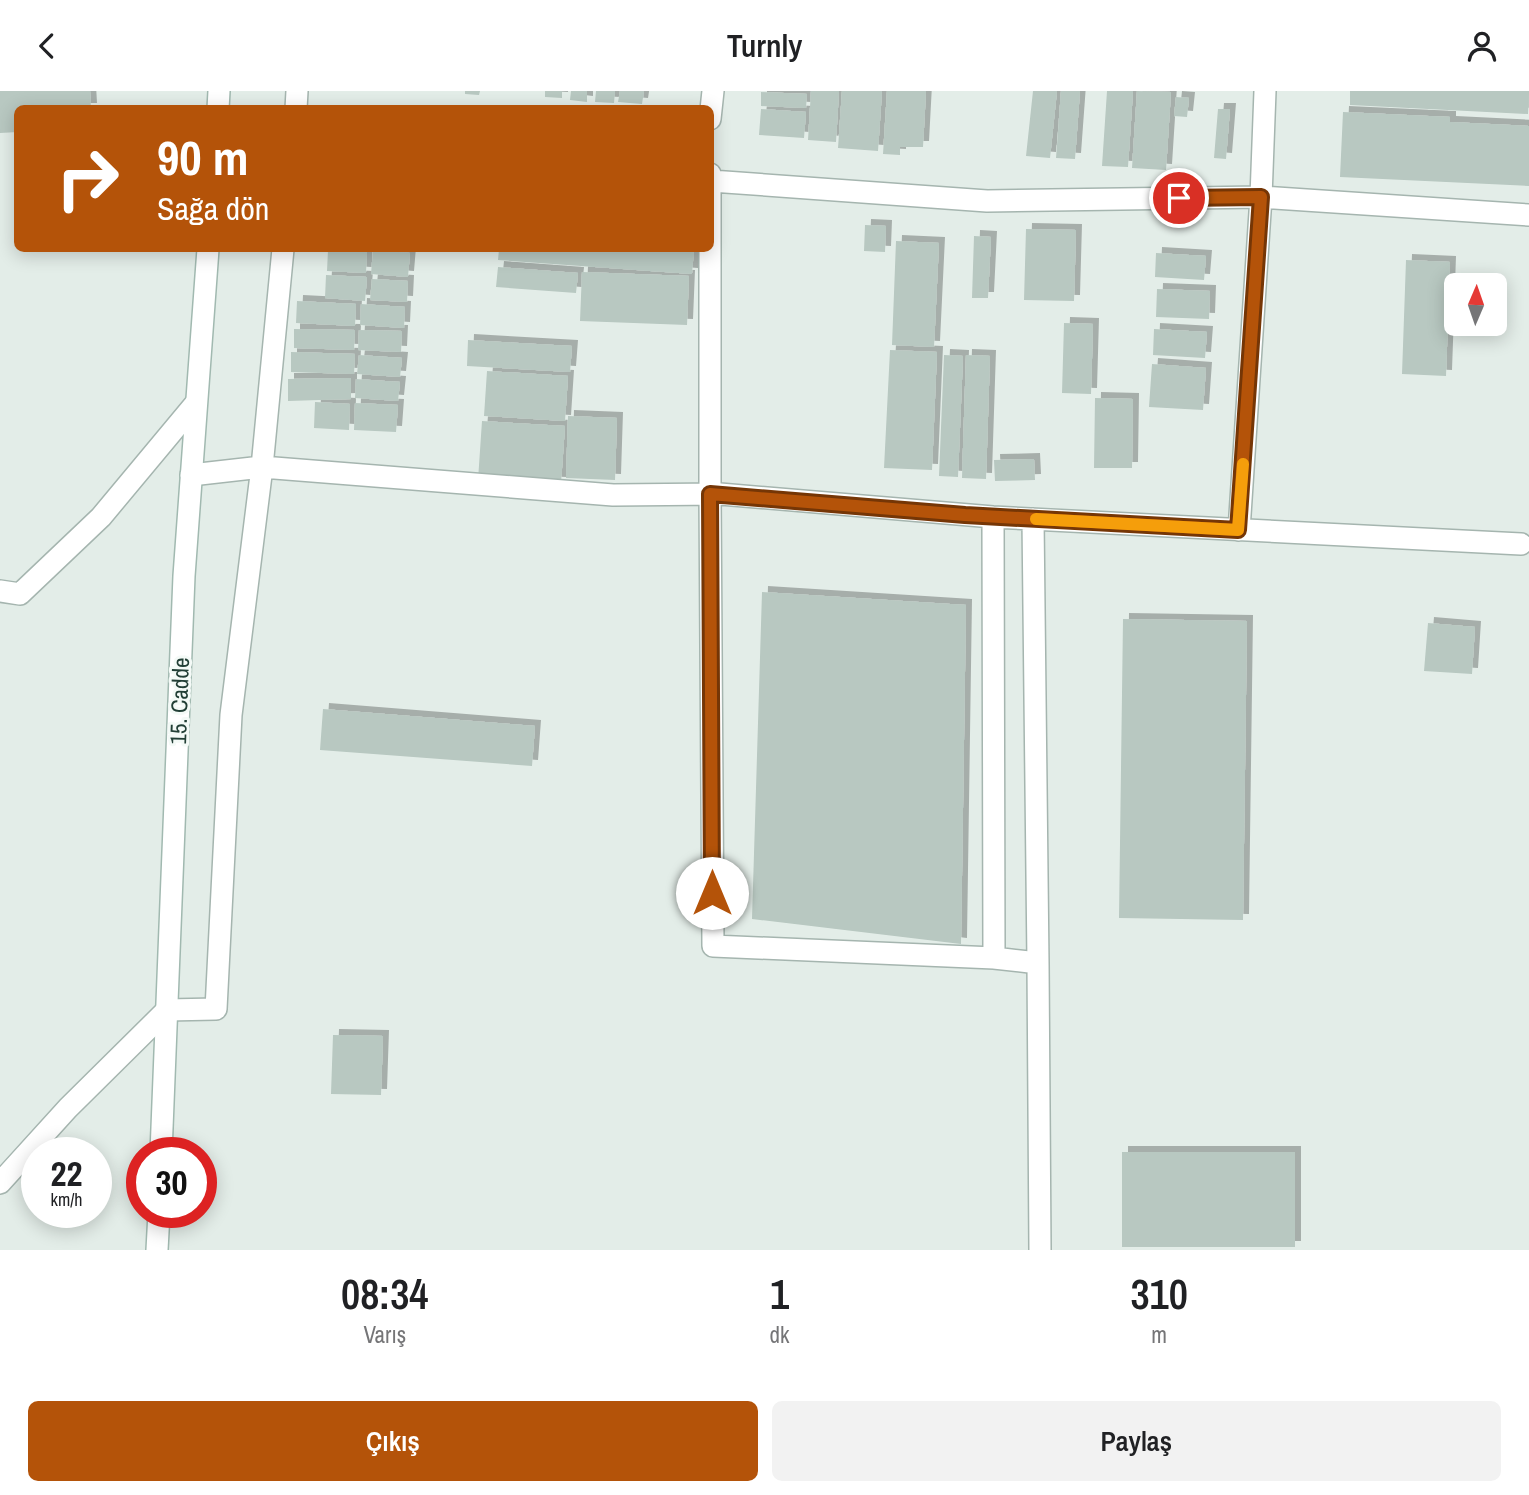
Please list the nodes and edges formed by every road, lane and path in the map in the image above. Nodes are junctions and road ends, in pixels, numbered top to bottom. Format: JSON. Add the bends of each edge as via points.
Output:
{"nodes":[{"id":1,"x":1265,"y":91,"type":"edge"},
{"id":2,"x":714,"y":181,"type":"edge"},
{"id":3,"x":1261,"y":197,"type":"junction"},
{"id":4,"x":1529,"y":215,"type":"edge"},
{"id":5,"x":208,"y":252,"type":"edge"},
{"id":6,"x":283,"y":252,"type":"edge"},
{"id":7,"x":711,"y":252,"type":"edge"},
{"id":8,"x":196,"y":403,"type":"junction"},
{"id":9,"x":262,"y":467,"type":"junction"},
{"id":10,"x":191,"y":475,"type":"junction"},
{"id":11,"x":710,"y":494,"type":"junction"},
{"id":12,"x":993,"y":517,"type":"junction"},
{"id":13,"x":1033,"y":519,"type":"junction"},
{"id":14,"x":1238,"y":530,"type":"junction"},
{"id":15,"x":1521,"y":544,"type":"dead end"},
{"id":16,"x":0,"y":591,"type":"edge"},
{"id":17,"x":994,"y":958,"type":"junction"},
{"id":18,"x":1038,"y":963,"type":"junction"},
{"id":19,"x":167,"y":1010,"type":"junction"},
{"id":20,"x":162,"y":1137,"type":"edge"},
{"id":21,"x":0,"y":1183,"type":"edge"},
{"id":22,"x":158,"y":1228,"type":"edge"},
{"id":23,"x":157,"y":1250,"type":"edge"},
{"id":24,"x":1040,"y":1250,"type":"edge"}],
"edges":[{"from":1,"to":3,"type":"street"},
{"from":2,"to":3,"type":"street","via":[[987,201]]},
{"from":3,"to":4,"type":"street"},
{"from":3,"to":14,"type":"street"},
{"from":5,"to":8,"type":"street","name":"15. Cadde"},
{"from":6,"to":9,"type":"street"},
{"from":7,"to":11,"type":"street"},
{"from":8,"to":10,"type":"street","name":"15. Cadde"},
{"from":8,"to":16,"type":"street","via":[[102,517],[20,594]]},
{"from":9,"to":10,"type":"street"},
{"from":9,"to":11,"type":"street","via":[[613,495]]},
{"from":9,"to":19,"type":"street","via":[[231,715],[216,1009]]},
{"from":10,"to":19,"type":"street","name":"15. Cadde"},
{"from":11,"to":12,"type":"street"},
{"from":11,"to":17,"type":"street","via":[[713,946]]},
{"from":12,"to":13,"type":"street"},
{"from":12,"to":17,"type":"street"},
{"from":13,"to":14,"type":"street"},
{"from":13,"to":18,"type":"street"},
{"from":14,"to":15,"type":"street"},
{"from":17,"to":18,"type":"street"},
{"from":18,"to":24,"type":"street"},
{"from":19,"to":20,"type":"street","name":"15. Cadde"},
{"from":19,"to":21,"type":"street"},
{"from":22,"to":23,"type":"street"}]}
